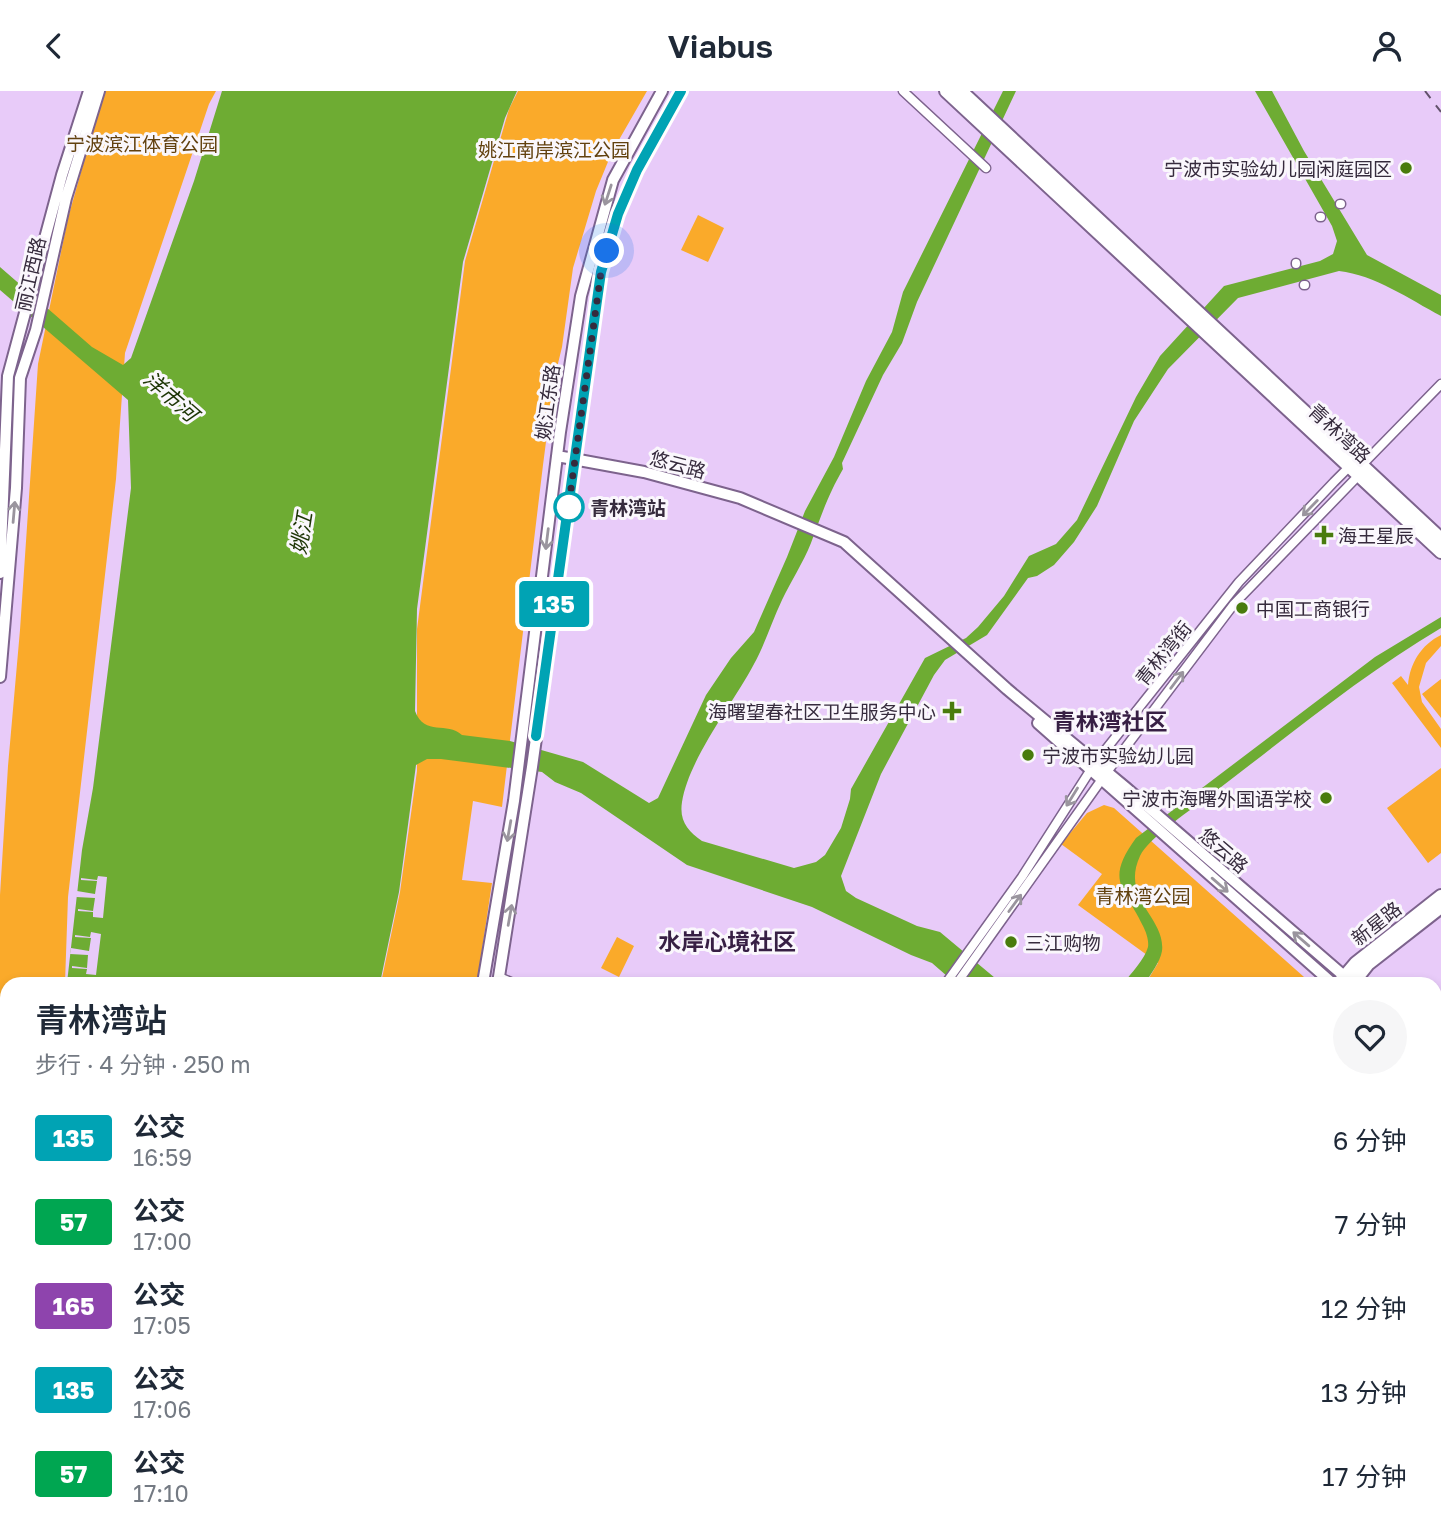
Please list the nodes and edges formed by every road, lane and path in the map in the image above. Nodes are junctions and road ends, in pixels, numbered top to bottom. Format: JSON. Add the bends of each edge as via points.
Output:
{"nodes":[{"id":1,"x":89,"y":91,"type":"edge"},
{"id":2,"x":99,"y":91,"type":"edge"},
{"id":3,"x":662,"y":91,"type":"edge"},
{"id":4,"x":681,"y":91,"type":"edge"},
{"id":5,"x":903,"y":91,"type":"edge"},
{"id":6,"x":946,"y":91,"type":"edge"},
{"id":7,"x":961,"y":91,"type":"edge"},
{"id":8,"x":999,"y":134,"type":"junction"},
{"id":9,"x":986,"y":168,"type":"dead end"},
{"id":10,"x":41,"y":282,"type":"junction"},
{"id":11,"x":4,"y":375,"type":"edge"},
{"id":12,"x":20,"y":377,"type":"junction"},
{"id":13,"x":1441,"y":384,"type":"edge"},
{"id":14,"x":9,"y":392,"type":"edge"},
{"id":15,"x":557,"y":456,"type":"junction"},
{"id":16,"x":576,"y":459,"type":"junction"},
{"id":17,"x":1356,"y":470,"type":"junction"},
{"id":18,"x":1441,"y":539,"type":"edge"},
{"id":19,"x":1441,"y":552,"type":"edge"},
{"id":20,"x":0,"y":573,"type":"edge"},
{"id":21,"x":0,"y":677,"type":"edge"},
{"id":22,"x":1092,"y":766,"type":"junction"},
{"id":23,"x":1105,"y":777,"type":"junction"},
{"id":24,"x":1173,"y":836,"type":"junction"},
{"id":25,"x":1441,"y":896,"type":"edge"},
{"id":26,"x":1441,"y":907,"type":"edge"},
{"id":27,"x":971,"y":956,"type":"junction"},
{"id":28,"x":484,"y":977,"type":"edge"},
{"id":29,"x":499,"y":977,"type":"edge"},
{"id":30,"x":955,"y":977,"type":"edge"},
{"id":31,"x":1326,"y":977,"type":"edge"},
{"id":32,"x":1342,"y":977,"type":"edge"},
{"id":33,"x":1351,"y":977,"type":"edge"},
{"id":34,"x":1354,"y":977,"type":"edge"}],
"edges":[{"from":1,"to":10,"type":"main road","name":"丽江西路","via":[[62,175]]},
{"from":2,"to":10,"type":"main road","name":"丽江西路"},
{"from":3,"to":15,"type":"main road","name":"姚江东路","one_way":true,"via":[[613,180],[603,211],[580,296]]},
{"from":4,"to":16,"type":"main road","name":"姚江东路","via":[[637,170],[601,272]]},
{"from":5,"to":9,"type":"street"},
{"from":6,"to":8,"type":"main road"},
{"from":7,"to":8,"type":"main road"},
{"from":8,"to":17,"type":"main road","name":"青林湾路"},
{"from":10,"to":11,"type":"main road","name":"丽江西路"},
{"from":10,"to":12,"type":"main road","name":"丽江西路","via":[[36,330]]},
{"from":11,"to":12,"type":"main road"},
{"from":11,"to":14,"type":"main road","name":"丽江西路"},
{"from":12,"to":14,"type":"main road","name":"丽江西路"},
{"from":13,"to":17,"type":"street","name":"青林湾街"},
{"from":14,"to":20,"type":"main road","name":"丽江西路"},
{"from":21,"to":14,"type":"main road","name":"丽江西路","one_way":true,"via":[[16,488]]},
{"from":15,"to":16,"type":"main road","name":"悠云路"},
{"from":15,"to":28,"type":"main road","name":"姚江东路","one_way":true,"via":[[519,764]]},
{"from":16,"to":22,"type":"main road","name":"悠云路","via":[[740,498],[844,542],[1044,729]]},
{"from":29,"to":16,"type":"main road","name":"姚江东路","one_way":true},
{"from":17,"to":18,"type":"main road","name":"青林湾路"},
{"from":17,"to":19,"type":"main road","name":"青林湾路"},
{"from":17,"to":22,"type":"street","name":"青林湾街","one_way":true,"via":[[1239,582]]},
{"from":23,"to":17,"type":"street","name":"青林湾街","one_way":true,"via":[[1234,604]]},
{"from":22,"to":23,"type":"main road","name":"悠云路"},
{"from":22,"to":27,"type":"street","name":"青林湾街","one_way":true},
{"from":23,"to":24,"type":"main road","name":"悠云路"},
{"from":27,"to":23,"type":"street","name":"青林湾街","one_way":true},
{"from":24,"to":31,"type":"main road","name":"悠云路","one_way":true},
{"from":32,"to":24,"type":"main road","name":"悠云路","one_way":true},
{"from":25,"to":33,"type":"main road","name":"新星路","via":[[1368,953]]},
{"from":26,"to":34,"type":"main road","name":"新星路"},
{"from":27,"to":30,"type":"street"}]}
